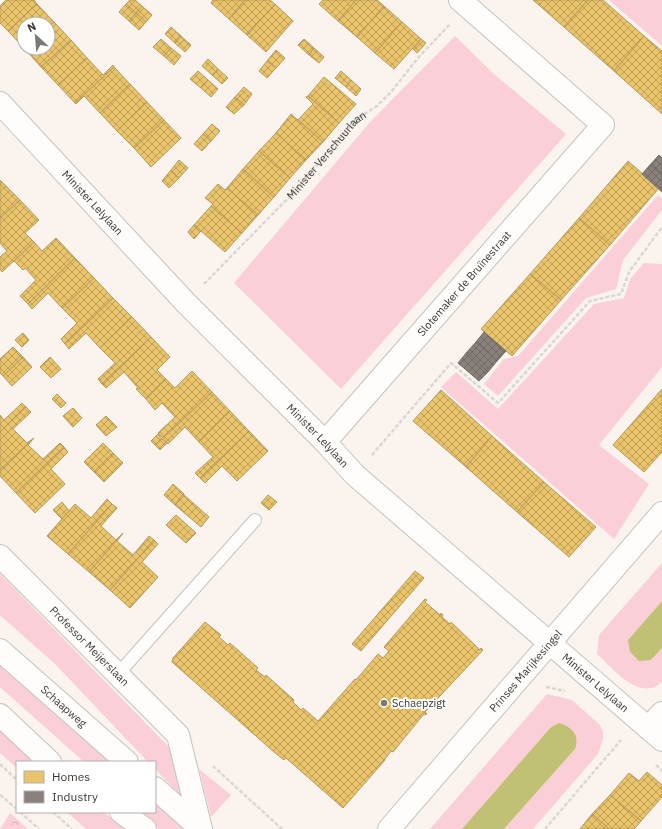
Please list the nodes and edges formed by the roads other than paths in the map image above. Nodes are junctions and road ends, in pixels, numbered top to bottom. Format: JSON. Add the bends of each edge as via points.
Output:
{"nodes":[{"id":1,"x":463,"y":3,"type":"edge"},
{"id":2,"x":0,"y":103,"type":"edge"},
{"id":3,"x":325,"y":442,"type":"junction"},
{"id":4,"x":662,"y":513,"type":"edge"},
{"id":5,"x":255,"y":520,"type":"dead end"},
{"id":6,"x":0,"y":556,"type":"edge"},
{"id":7,"x":548,"y":642,"type":"junction"},
{"id":8,"x":0,"y":650,"type":"edge"},
{"id":9,"x":118,"y":674,"type":"junction"},
{"id":10,"x":0,"y":715,"type":"edge"},
{"id":11,"x":657,"y":727,"type":"edge"},
{"id":12,"x":49,"y":761,"type":"edge"},
{"id":13,"x":126,"y":761,"type":"edge"},
{"id":14,"x":156,"y":789,"type":"edge"},
{"id":15,"x":122,"y":813,"type":"edge"},
{"id":16,"x":145,"y":829,"type":"edge"},
{"id":17,"x":201,"y":829,"type":"edge"},
{"id":18,"x":389,"y":829,"type":"edge"}],
"edges":[{"from":1,"to":3,"type":"street","name":"Slotemaker de Bruïnestraat","via":[[603,125]]},
{"from":2,"to":3,"type":"street","name":"Minister Lelylaan","via":[[186,303]]},
{"from":3,"to":7,"type":"street","name":"Minister Lelylaan","via":[[354,475]]},
{"from":4,"to":7,"type":"street","name":"Prinses Marijkesingel"},
{"from":5,"to":9,"type":"lane"},
{"from":6,"to":9,"type":"street","name":"Professor Meijerslaan"},
{"from":7,"to":11,"type":"street","name":"Minister Lelylaan"},
{"from":7,"to":18,"type":"street","name":"Prinses Marijkesingel"},
{"from":8,"to":13,"type":"street","name":"Schaapweg"},
{"from":9,"to":17,"type":"street","name":"Professor Meijerslaan","via":[[178,736]]},
{"from":10,"to":12,"type":"street"},
{"from":14,"to":17,"type":"street"},
{"from":15,"to":16,"type":"street"}]}
